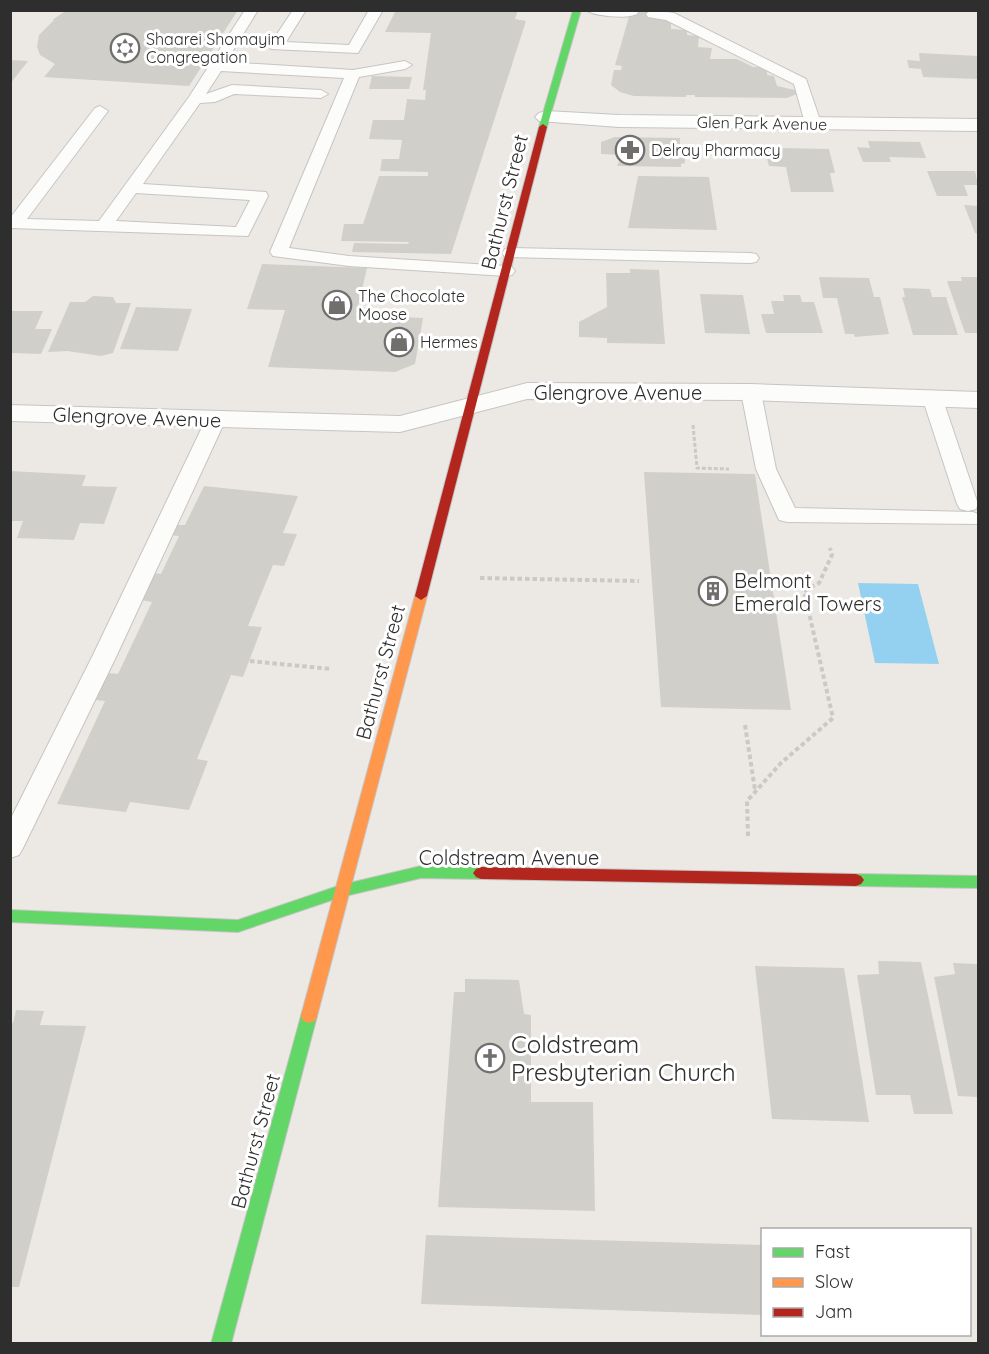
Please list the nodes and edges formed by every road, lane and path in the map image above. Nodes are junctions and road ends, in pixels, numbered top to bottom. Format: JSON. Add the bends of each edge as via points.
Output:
{"nodes":[{"id":1,"x":252,"y":10,"type":"edge"},
{"id":2,"x":300,"y":10,"type":"edge"},
{"id":3,"x":376,"y":10,"type":"edge"},
{"id":4,"x":577,"y":10,"type":"edge"},
{"id":5,"x":592,"y":10,"type":"edge"},
{"id":6,"x":631,"y":13,"type":"dead end"},
{"id":7,"x":653,"y":14,"type":"dead end"},
{"id":8,"x":405,"y":65,"type":"dead end"},
{"id":9,"x":216,"y":66,"type":"junction"},
{"id":10,"x":353,"y":74,"type":"junction"},
{"id":11,"x":321,"y":94,"type":"dead end"},
{"id":12,"x":196,"y":98,"type":"junction"},
{"id":13,"x":100,"y":111,"type":"dead end"},
{"id":14,"x":546,"y":117,"type":"junction"},
{"id":15,"x":813,"y":123,"type":"junction"},
{"id":16,"x":973,"y":128,"type":"edge"},
{"id":17,"x":131,"y":188,"type":"junction"},
{"id":18,"x":13,"y":224,"type":"edge"},
{"id":19,"x":104,"y":226,"type":"junction"},
{"id":20,"x":511,"y":253,"type":"junction"},
{"id":21,"x":750,"y":258,"type":"dead end"},
{"id":22,"x":506,"y":271,"type":"junction"},
{"id":23,"x":751,"y":392,"type":"junction"},
{"id":24,"x":933,"y":400,"type":"junction"},
{"id":25,"x":978,"y":400,"type":"edge"},
{"id":26,"x":472,"y":406,"type":"junction"},
{"id":27,"x":10,"y":413,"type":"edge"},
{"id":28,"x":216,"y":419,"type":"junction"},
{"id":29,"x":692,"y":420,"type":"dead end"},
{"id":30,"x":766,"y":469,"type":"junction"},
{"id":31,"x":824,"y":516,"type":"junction"},
{"id":32,"x":480,"y":578,"type":"dead end"},
{"id":33,"x":639,"y":581,"type":"dead end"},
{"id":34,"x":250,"y":661,"type":"dead end"},
{"id":35,"x":330,"y":669,"type":"dead end"},
{"id":36,"x":745,"y":725,"type":"dead end"},
{"id":37,"x":755,"y":791,"type":"junction"},
{"id":38,"x":10,"y":848,"type":"edge"},
{"id":39,"x":750,"y":879,"type":"junction"},
{"id":40,"x":978,"y":882,"type":"edge"},
{"id":41,"x":341,"y":891,"type":"junction"},
{"id":42,"x":10,"y":916,"type":"edge"},
{"id":43,"x":221,"y":1344,"type":"edge"}],
"edges":[{"from":1,"to":9,"type":"lane"},
{"from":2,"to":3,"type":"lane","via":[[276,46],[353,51]]},
{"from":4,"to":14,"type":"main road","name":"Bathurst Street"},
{"from":5,"to":6,"type":"lane"},
{"from":7,"to":15,"type":"lane","via":[[669,16],[801,82]]},
{"from":8,"to":10,"type":"lane"},
{"from":9,"to":10,"type":"lane"},
{"from":9,"to":12,"type":"lane"},
{"from":10,"to":22,"type":"lane","via":[[279,252],[349,261]]},
{"from":11,"to":12,"type":"lane","via":[[232,89],[210,99]]},
{"from":12,"to":17,"type":"lane"},
{"from":13,"to":18,"type":"lane"},
{"from":14,"to":15,"type":"street","name":"Glen Park Avenue"},
{"from":14,"to":20,"type":"main road","name":"Bathurst Street"},
{"from":15,"to":16,"type":"street","name":"Glen Park Avenue"},
{"from":17,"to":19,"type":"lane"},
{"from":17,"to":19,"type":"lane","via":[[260,196],[242,232]]},
{"from":18,"to":19,"type":"lane"},
{"from":20,"to":21,"type":"lane"},
{"from":20,"to":22,"type":"main road","name":"Bathurst Street"},
{"from":22,"to":26,"type":"main road","name":"Bathurst Street"},
{"from":23,"to":24,"type":"street","name":"Glengrove Avenue"},
{"from":23,"to":26,"type":"street","name":"Glengrove Avenue","via":[[527,391]]},
{"from":23,"to":30,"type":"lane"},
{"from":24,"to":25,"type":"street","name":"Glengrove Avenue"},
{"from":24,"to":31,"type":"lane","via":[[970,512]]},
{"from":26,"to":28,"type":"street","name":"Glengrove Avenue","via":[[400,424]]},
{"from":26,"to":41,"type":"main road","name":"Bathurst Street"},
{"from":27,"to":28,"type":"street","name":"Glengrove Avenue"},
{"from":28,"to":38,"type":"lane"},
{"from":29,"to":30,"type":"path","via":[[697,468]]},
{"from":30,"to":31,"type":"lane","via":[[787,515]]},
{"from":31,"to":37,"type":"path","via":[[832,555],[819,583],[804,591],[833,718]]},
{"from":32,"to":33,"type":"path"},
{"from":34,"to":35,"type":"path"},
{"from":36,"to":37,"type":"path"},
{"from":37,"to":39,"type":"path","via":[[747,801]]},
{"from":39,"to":40,"type":"main road","name":"Coldstream Avenue"},
{"from":39,"to":41,"type":"main road","name":"Coldstream Avenue","via":[[421,872]]},
{"from":41,"to":42,"type":"main road","name":"Coldstream Avenue","via":[[238,926]]},
{"from":41,"to":43,"type":"main road","name":"Bathurst Street"}]}
